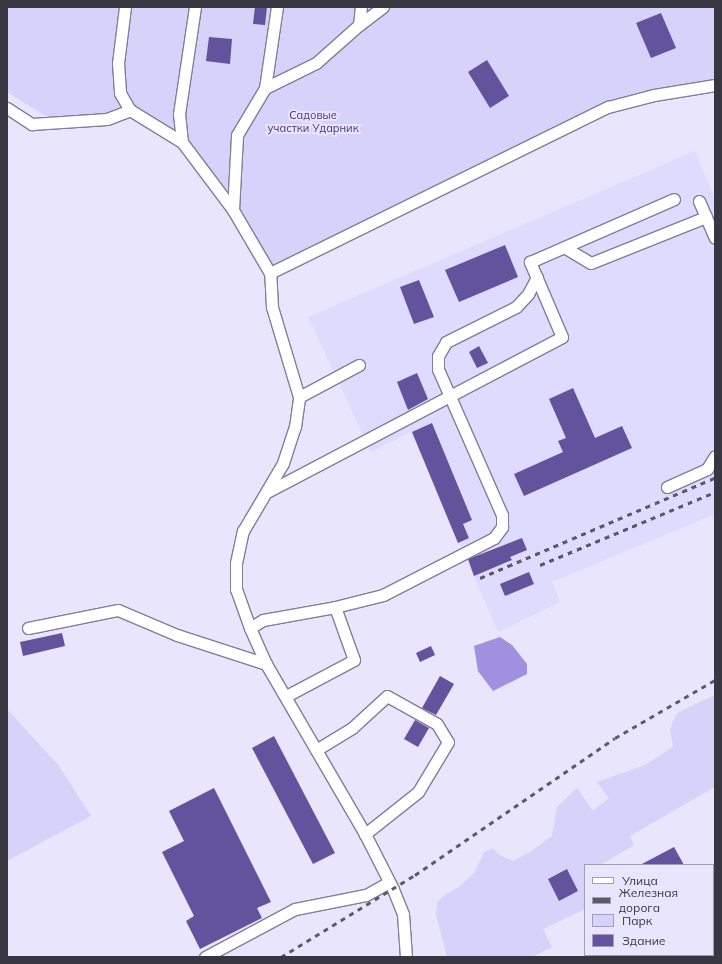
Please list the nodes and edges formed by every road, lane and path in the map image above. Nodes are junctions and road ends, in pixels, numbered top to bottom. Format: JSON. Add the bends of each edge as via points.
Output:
{"nodes":[{"id":1,"x":125,"y":7,"type":"edge"},
{"id":2,"x":195,"y":7,"type":"edge"},
{"id":3,"x":277,"y":7,"type":"edge"},
{"id":4,"x":361,"y":7,"type":"edge"},
{"id":5,"x":383,"y":7,"type":"edge"},
{"id":6,"x":359,"y":25,"type":"junction"},
{"id":7,"x":715,"y":85,"type":"edge"},
{"id":8,"x":265,"y":88,"type":"junction"},
{"id":9,"x":7,"y":108,"type":"edge"},
{"id":10,"x":130,"y":110,"type":"junction"},
{"id":11,"x":182,"y":142,"type":"junction"},
{"id":12,"x":674,"y":199,"type":"dead end"},
{"id":13,"x":699,"y":201,"type":"dead end"},
{"id":14,"x":233,"y":210,"type":"junction"},
{"id":15,"x":706,"y":217,"type":"junction"},
{"id":16,"x":715,"y":238,"type":"edge"},
{"id":17,"x":564,"y":247,"type":"junction"},
{"id":18,"x":270,"y":273,"type":"junction"},
{"id":19,"x":537,"y":277,"type":"junction"},
{"id":20,"x":359,"y":365,"type":"dead end"},
{"id":21,"x":451,"y":396,"type":"junction"},
{"id":22,"x":299,"y":397,"type":"junction"},
{"id":23,"x":715,"y":456,"type":"edge"},
{"id":24,"x":667,"y":487,"type":"dead end"},
{"id":25,"x":266,"y":493,"type":"junction"},
{"id":26,"x":335,"y":607,"type":"junction"},
{"id":27,"x":28,"y":628,"type":"dead end"},
{"id":28,"x":250,"y":628,"type":"junction"},
{"id":29,"x":266,"y":664,"type":"junction"},
{"id":30,"x":286,"y":696,"type":"junction"},
{"id":31,"x":316,"y":750,"type":"junction"},
{"id":32,"x":365,"y":834,"type":"junction"},
{"id":33,"x":389,"y":882,"type":"junction"},
{"id":34,"x":205,"y":957,"type":"edge"},
{"id":35,"x":406,"y":957,"type":"edge"}],
"edges":[{"from":1,"to":10,"type":"street","via":[[118,62],[120,93]]},
{"from":2,"to":11,"type":"street","via":[[179,114]]},
{"from":3,"to":8,"type":"street"},
{"from":4,"to":6,"type":"street"},
{"from":5,"to":6,"type":"street"},
{"from":6,"to":8,"type":"street","via":[[316,63]]},
{"from":7,"to":18,"type":"street","via":[[654,95],[608,107]]},
{"from":8,"to":14,"type":"street","via":[[236,135]]},
{"from":9,"to":10,"type":"street","via":[[32,124],[107,119]]},
{"from":10,"to":11,"type":"street"},
{"from":11,"to":14,"type":"street"},
{"from":12,"to":17,"type":"street"},
{"from":13,"to":15,"type":"street"},
{"from":14,"to":18,"type":"street"},
{"from":15,"to":16,"type":"street"},
{"from":15,"to":17,"type":"street","via":[[591,263]]},
{"from":17,"to":19,"type":"street","via":[[530,262]]},
{"from":18,"to":22,"type":"street","via":[[272,307]]},
{"from":19,"to":21,"type":"street","via":[[528,294],[516,307],[446,342],[438,356],[438,369]]},
{"from":19,"to":21,"type":"street","via":[[562,337]]},
{"from":20,"to":22,"type":"street"},
{"from":21,"to":25,"type":"street"},
{"from":21,"to":26,"type":"street","via":[[502,515],[502,527],[494,538],[382,595]]},
{"from":22,"to":25,"type":"street","via":[[295,427],[283,463]]},
{"from":23,"to":24,"type":"street","via":[[707,469]]},
{"from":25,"to":28,"type":"street","via":[[243,531],[236,563],[236,589]]},
{"from":26,"to":28,"type":"street","via":[[263,620]]},
{"from":26,"to":30,"type":"street","via":[[354,660]]},
{"from":27,"to":29,"type":"street","via":[[118,610],[177,635]]},
{"from":28,"to":29,"type":"street"},
{"from":29,"to":30,"type":"street"},
{"from":30,"to":31,"type":"street"},
{"from":31,"to":32,"type":"street"},
{"from":31,"to":32,"type":"street","via":[[352,728],[387,696],[437,724],[448,742],[418,792]]},
{"from":32,"to":33,"type":"street"},
{"from":33,"to":34,"type":"street","via":[[366,895],[295,909]]},
{"from":33,"to":35,"type":"street","via":[[403,914]]}]}
